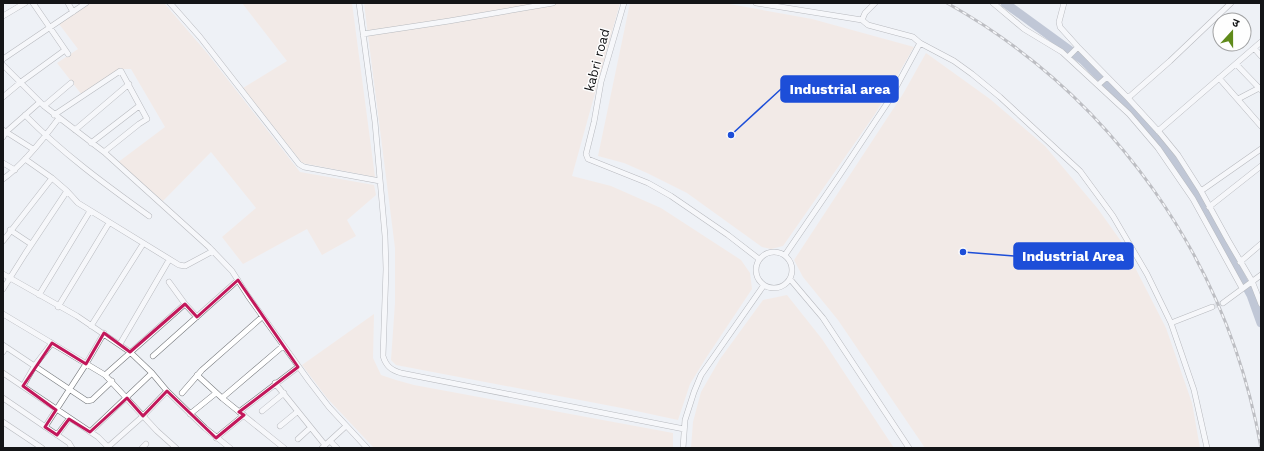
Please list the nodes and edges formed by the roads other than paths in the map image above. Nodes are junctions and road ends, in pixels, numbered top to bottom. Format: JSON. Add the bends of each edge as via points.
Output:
{"nodes":[{"id":1,"x":25,"y":3,"type":"edge"},
{"id":2,"x":33,"y":3,"type":"edge"},
{"id":3,"x":68,"y":3,"type":"edge"},
{"id":4,"x":86,"y":3,"type":"edge"},
{"id":5,"x":170,"y":3,"type":"edge"},
{"id":6,"x":359,"y":3,"type":"edge"},
{"id":7,"x":552,"y":3,"type":"edge"},
{"id":8,"x":624,"y":3,"type":"edge"},
{"id":9,"x":756,"y":3,"type":"edge"},
{"id":10,"x":875,"y":3,"type":"edge"},
{"id":11,"x":993,"y":3,"type":"edge"},
{"id":12,"x":1064,"y":3,"type":"edge"},
{"id":13,"x":1228,"y":4,"type":"edge"},
{"id":14,"x":74,"y":12,"type":"junction"},
{"id":15,"x":4,"y":14,"type":"edge"},
{"id":16,"x":862,"y":20,"type":"junction"},
{"id":17,"x":49,"y":28,"type":"junction"},
{"id":18,"x":363,"y":34,"type":"junction"},
{"id":19,"x":1261,"y":42,"type":"edge"},
{"id":20,"x":920,"y":43,"type":"junction"},
{"id":21,"x":1078,"y":47,"type":"junction"},
{"id":22,"x":1254,"y":48,"type":"junction"},
{"id":23,"x":1261,"y":56,"type":"edge"},
{"id":24,"x":1068,"y":57,"type":"junction"},
{"id":25,"x":3,"y":59,"type":"edge"},
{"id":26,"x":1236,"y":64,"type":"junction"},
{"id":27,"x":3,"y":65,"type":"edge"},
{"id":28,"x":1107,"y":77,"type":"junction"},
{"id":29,"x":1219,"y":78,"type":"junction"},
{"id":30,"x":21,"y":82,"type":"junction"},
{"id":31,"x":71,"y":83,"type":"dead end"},
{"id":32,"x":128,"y":84,"type":"junction"},
{"id":33,"x":1098,"y":85,"type":"junction"},
{"id":34,"x":1260,"y":88,"type":"edge"},
{"id":35,"x":3,"y":97,"type":"edge"},
{"id":36,"x":1128,"y":98,"type":"junction"},
{"id":37,"x":1238,"y":99,"type":"junction"},
{"id":38,"x":40,"y":102,"type":"junction"},
{"id":39,"x":44,"y":106,"type":"junction"},
{"id":40,"x":139,"y":106,"type":"junction"},
{"id":41,"x":25,"y":115,"type":"junction"},
{"id":42,"x":57,"y":117,"type":"junction"},
{"id":43,"x":1149,"y":121,"type":"junction"},
{"id":44,"x":1261,"y":126,"type":"edge"},
{"id":45,"x":1142,"y":129,"type":"junction"},
{"id":46,"x":75,"y":130,"type":"junction"},
{"id":47,"x":1158,"y":131,"type":"junction"},
{"id":48,"x":4,"y":133,"type":"edge"},
{"id":49,"x":46,"y":136,"type":"junction"},
{"id":50,"x":91,"y":143,"type":"junction"},
{"id":51,"x":1261,"y":149,"type":"edge"},
{"id":52,"x":33,"y":150,"type":"junction"},
{"id":53,"x":104,"y":152,"type":"junction"},
{"id":54,"x":25,"y":159,"type":"junction"},
{"id":55,"x":3,"y":163,"type":"edge"},
{"id":56,"x":1261,"y":166,"type":"edge"},
{"id":57,"x":15,"y":170,"type":"junction"},
{"id":58,"x":52,"y":178,"type":"junction"},
{"id":59,"x":3,"y":179,"type":"edge"},
{"id":60,"x":380,"y":181,"type":"junction"},
{"id":61,"x":67,"y":191,"type":"junction"},
{"id":62,"x":1201,"y":191,"type":"junction"},
{"id":63,"x":1209,"y":207,"type":"junction"},
{"id":64,"x":90,"y":211,"type":"junction"},
{"id":65,"x":149,"y":216,"type":"dead end"},
{"id":66,"x":109,"y":223,"type":"junction"},
{"id":67,"x":10,"y":230,"type":"junction"},
{"id":68,"x":3,"y":241,"type":"edge"},
{"id":69,"x":31,"y":244,"type":"junction"},
{"id":70,"x":143,"y":244,"type":"junction"},
{"id":71,"x":1261,"y":244,"type":"edge"},
{"id":72,"x":212,"y":251,"type":"junction"},
{"id":73,"x":784,"y":255,"type":"junction"},
{"id":74,"x":759,"y":259,"type":"junction"},
{"id":75,"x":170,"y":260,"type":"junction"},
{"id":76,"x":1240,"y":262,"type":"junction"},
{"id":77,"x":3,"y":274,"type":"edge"},
{"id":78,"x":1261,"y":275,"type":"edge"},
{"id":79,"x":10,"y":278,"type":"junction"},
{"id":80,"x":790,"y":279,"type":"junction"},
{"id":81,"x":238,"y":280,"type":"junction"},
{"id":82,"x":169,"y":282,"type":"dead end"},
{"id":83,"x":1252,"y":282,"type":"junction"},
{"id":84,"x":764,"y":285,"type":"junction"},
{"id":85,"x":1261,"y":286,"type":"edge"},
{"id":86,"x":1243,"y":287,"type":"junction"},
{"id":87,"x":3,"y":289,"type":"edge"},
{"id":88,"x":39,"y":295,"type":"junction"},
{"id":89,"x":1223,"y":302,"type":"tunnel mouth"},
{"id":90,"x":185,"y":304,"type":"junction"},
{"id":91,"x":1261,"y":304,"type":"edge"},
{"id":92,"x":58,"y":307,"type":"junction"},
{"id":93,"x":1212,"y":307,"type":"tunnel mouth"},
{"id":94,"x":3,"y":314,"type":"edge"},
{"id":95,"x":197,"y":317,"type":"junction"},
{"id":96,"x":262,"y":317,"type":"junction"},
{"id":97,"x":1170,"y":323,"type":"junction"},
{"id":98,"x":91,"y":326,"type":"junction"},
{"id":99,"x":104,"y":334,"type":"junction"},
{"id":100,"x":52,"y":343,"type":"junction"},
{"id":101,"x":120,"y":344,"type":"junction"},
{"id":102,"x":5,"y":346,"type":"edge"},
{"id":103,"x":283,"y":346,"type":"junction"},
{"id":104,"x":3,"y":352,"type":"edge"},
{"id":105,"x":130,"y":352,"type":"junction"},
{"id":106,"x":153,"y":356,"type":"dead end"},
{"id":107,"x":86,"y":364,"type":"junction"},
{"id":108,"x":35,"y":365,"type":"junction"},
{"id":109,"x":298,"y":367,"type":"junction"},
{"id":110,"x":3,"y":373,"type":"edge"},
{"id":111,"x":152,"y":374,"type":"junction"},
{"id":112,"x":105,"y":375,"type":"junction"},
{"id":113,"x":197,"y":375,"type":"junction"},
{"id":114,"x":112,"y":382,"type":"junction"},
{"id":115,"x":275,"y":383,"type":"junction"},
{"id":116,"x":22,"y":386,"type":"junction"},
{"id":117,"x":70,"y":389,"type":"junction"},
{"id":118,"x":167,"y":391,"type":"junction"},
{"id":119,"x":182,"y":393,"type":"dead end"},
{"id":120,"x":216,"y":393,"type":"junction"},
{"id":121,"x":284,"y":393,"type":"junction"},
{"id":122,"x":3,"y":398,"type":"edge"},
{"id":123,"x":127,"y":398,"type":"junction"},
{"id":124,"x":222,"y":398,"type":"junction"},
{"id":125,"x":56,"y":410,"type":"junction"},
{"id":126,"x":262,"y":411,"type":"dead end"},
{"id":127,"x":297,"y":412,"type":"junction"},
{"id":128,"x":190,"y":414,"type":"junction"},
{"id":129,"x":242,"y":414,"type":"junction"},
{"id":130,"x":143,"y":416,"type":"junction"},
{"id":131,"x":69,"y":419,"type":"junction"},
{"id":132,"x":3,"y":422,"type":"edge"},
{"id":133,"x":280,"y":426,"type":"dead end"},
{"id":134,"x":346,"y":426,"type":"junction"},
{"id":135,"x":46,"y":428,"type":"junction"},
{"id":136,"x":310,"y":428,"type":"junction"},
{"id":137,"x":684,"y":429,"type":"junction"},
{"id":138,"x":90,"y":432,"type":"junction"},
{"id":139,"x":58,"y":436,"type":"junction"},
{"id":140,"x":216,"y":438,"type":"junction"},
{"id":141,"x":298,"y":439,"type":"dead end"},
{"id":142,"x":330,"y":441,"type":"junction"},
{"id":143,"x":323,"y":447,"type":"edge"},
{"id":144,"x":42,"y":448,"type":"edge"},
{"id":145,"x":72,"y":448,"type":"edge"},
{"id":146,"x":108,"y":448,"type":"edge"},
{"id":147,"x":176,"y":448,"type":"edge"},
{"id":148,"x":230,"y":448,"type":"edge"},
{"id":149,"x":284,"y":448,"type":"edge"},
{"id":150,"x":337,"y":448,"type":"edge"},
{"id":151,"x":367,"y":448,"type":"edge"},
{"id":152,"x":684,"y":448,"type":"edge"},
{"id":153,"x":909,"y":448,"type":"edge"},
{"id":154,"x":1207,"y":448,"type":"edge"}],
"edges":[{"from":1,"to":15,"type":"street"},
{"from":2,"to":17,"type":"street"},
{"from":3,"to":14,"type":"street"},
{"from":4,"to":14,"type":"street"},
{"from":5,"to":60,"type":"street","via":[[200,37],[299,164]]},
{"from":6,"to":18,"type":"street"},
{"from":7,"to":18,"type":"street"},
{"from":8,"to":74,"type":"street","name":"kabri road","via":[[601,82],[586,154],[589,160],[648,183],[671,196]]},
{"from":9,"to":16,"type":"street"},
{"from":10,"to":16,"type":"street"},
{"from":11,"to":24,"type":"street","via":[[1024,29]]},
{"from":12,"to":21,"type":"street","via":[[1059,24]]},
{"from":13,"to":36,"type":"street"},
{"from":14,"to":17,"type":"street"},
{"from":16,"to":20,"type":"street","via":[[868,24],[907,34]]},
{"from":17,"to":25,"type":"street"},
{"from":17,"to":30,"type":"street","via":[[67,52]]},
{"from":18,"to":60,"type":"street"},
{"from":19,"to":22,"type":"street"},
{"from":20,"to":73,"type":"street","via":[[888,102]]},
{"from":20,"to":97,"type":"street","via":[[972,74],[1080,171],[1112,216],[1147,274]]},
{"from":21,"to":24,"type":"street"},
{"from":21,"to":28,"type":"street"},
{"from":22,"to":23,"type":"street"},
{"from":22,"to":26,"type":"street"},
{"from":24,"to":33,"type":"street"},
{"from":26,"to":29,"type":"street"},
{"from":26,"to":34,"type":"street"},
{"from":27,"to":30,"type":"street"},
{"from":28,"to":33,"type":"street"},
{"from":28,"to":36,"type":"street"},
{"from":29,"to":37,"type":"street"},
{"from":29,"to":47,"type":"street"},
{"from":30,"to":35,"type":"street"},
{"from":30,"to":38,"type":"street"},
{"from":31,"to":39,"type":"street"},
{"from":32,"to":40,"type":"street"},
{"from":32,"to":42,"type":"street","via":[[120,71]]},
{"from":32,"to":46,"type":"street"},
{"from":33,"to":45,"type":"street"},
{"from":34,"to":37,"type":"street"},
{"from":36,"to":43,"type":"street"},
{"from":37,"to":44,"type":"street"},
{"from":38,"to":39,"type":"street"},
{"from":38,"to":41,"type":"street"},
{"from":39,"to":42,"type":"street"},
{"from":40,"to":50,"type":"street"},
{"from":40,"to":53,"type":"street","via":[[147,120]]},
{"from":41,"to":48,"type":"street"},
{"from":41,"to":49,"type":"street"},
{"from":42,"to":46,"type":"street"},
{"from":42,"to":49,"type":"street"},
{"from":43,"to":45,"type":"street"},
{"from":43,"to":47,"type":"street"},
{"from":45,"to":86,"type":"street","via":[[1193,199]]},
{"from":46,"to":50,"type":"street"},
{"from":47,"to":62,"type":"street","via":[[1178,155]]},
{"from":48,"to":52,"type":"street"},
{"from":49,"to":52,"type":"street"},
{"from":49,"to":65,"type":"street","via":[[103,183]]},
{"from":50,"to":53,"type":"street"},
{"from":51,"to":62,"type":"street"},
{"from":52,"to":54,"type":"street"},
{"from":53,"to":72,"type":"street"},
{"from":54,"to":57,"type":"street"},
{"from":54,"to":58,"type":"street"},
{"from":55,"to":57,"type":"street"},
{"from":56,"to":63,"type":"street"},
{"from":57,"to":59,"type":"street"},
{"from":58,"to":61,"type":"street"},
{"from":58,"to":67,"type":"street"},
{"from":60,"to":137,"type":"street","via":[[386,270],[383,356],[391,370]]},
{"from":61,"to":64,"type":"street","via":[[74,200]]},
{"from":61,"to":69,"type":"street"},
{"from":62,"to":63,"type":"street"},
{"from":63,"to":76,"type":"street"},
{"from":64,"to":66,"type":"street"},
{"from":64,"to":88,"type":"street"},
{"from":66,"to":70,"type":"street"},
{"from":66,"to":92,"type":"street"},
{"from":67,"to":68,"type":"street"},
{"from":67,"to":69,"type":"street"},
{"from":69,"to":79,"type":"street"},
{"from":70,"to":75,"type":"street"},
{"from":70,"to":98,"type":"street"},
{"from":71,"to":76,"type":"street"},
{"from":72,"to":75,"type":"street","via":[[184,266]]},
{"from":72,"to":81,"type":"street"},
{"from":73,"to":74,"type":"street","via":[[776,251],[764,254]]},
{"from":73,"to":80,"type":"street","via":[[792,266]]},
{"from":74,"to":84,"type":"street","via":[[756,274]]},
{"from":75,"to":101,"type":"street"},
{"from":76,"to":83,"type":"street"},
{"from":77,"to":79,"type":"street"},
{"from":78,"to":83,"type":"street"},
{"from":79,"to":87,"type":"street"},
{"from":79,"to":88,"type":"street"},
{"from":80,"to":84,"type":"street","via":[[778,287]]},
{"from":80,"to":153,"type":"street","via":[[823,318]]},
{"from":81,"to":95,"type":"street"},
{"from":81,"to":96,"type":"street"},
{"from":82,"to":90,"type":"street"},
{"from":83,"to":85,"type":"street"},
{"from":83,"to":86,"type":"street"},
{"from":83,"to":91,"type":"street"},
{"from":84,"to":137,"type":"street","via":[[701,375]]},
{"from":86,"to":89,"type":"street"},
{"from":88,"to":92,"type":"street"},
{"from":90,"to":95,"type":"street"},
{"from":90,"to":105,"type":"street"},
{"from":92,"to":98,"type":"street"},
{"from":93,"to":97,"type":"street"},
{"from":94,"to":100,"type":"street"},
{"from":95,"to":106,"type":"street"},
{"from":96,"to":103,"type":"street"},
{"from":96,"to":113,"type":"street"},
{"from":97,"to":154,"type":"street","via":[[1194,390]]},
{"from":98,"to":99,"type":"street"},
{"from":99,"to":101,"type":"street"},
{"from":99,"to":107,"type":"street"},
{"from":100,"to":107,"type":"street"},
{"from":100,"to":108,"type":"street"},
{"from":101,"to":105,"type":"street"},
{"from":102,"to":104,"type":"street"},
{"from":102,"to":108,"type":"street"},
{"from":103,"to":109,"type":"street"},
{"from":103,"to":124,"type":"street"},
{"from":105,"to":111,"type":"street"},
{"from":105,"to":112,"type":"street"},
{"from":107,"to":112,"type":"street"},
{"from":107,"to":117,"type":"street"},
{"from":108,"to":116,"type":"street"},
{"from":108,"to":117,"type":"street"},
{"from":109,"to":115,"type":"street"},
{"from":109,"to":134,"type":"street"},
{"from":110,"to":116,"type":"street"},
{"from":111,"to":118,"type":"street"},
{"from":111,"to":123,"type":"street"},
{"from":112,"to":114,"type":"street"},
{"from":113,"to":119,"type":"street"},
{"from":113,"to":120,"type":"street"},
{"from":114,"to":117,"type":"street","via":[[89,402]]},
{"from":114,"to":123,"type":"street"},
{"from":115,"to":121,"type":"street"},
{"from":115,"to":129,"type":"street"},
{"from":116,"to":125,"type":"street"},
{"from":117,"to":125,"type":"street"},
{"from":118,"to":128,"type":"street"},
{"from":118,"to":130,"type":"street"},
{"from":120,"to":124,"type":"street"},
{"from":120,"to":128,"type":"street"},
{"from":121,"to":126,"type":"street"},
{"from":121,"to":127,"type":"street"},
{"from":122,"to":135,"type":"street"},
{"from":123,"to":130,"type":"street"},
{"from":123,"to":138,"type":"street"},
{"from":124,"to":129,"type":"street"},
{"from":125,"to":131,"type":"street"},
{"from":125,"to":135,"type":"street"},
{"from":127,"to":133,"type":"street"},
{"from":127,"to":136,"type":"street"},
{"from":128,"to":140,"type":"street"},
{"from":129,"to":140,"type":"street"},
{"from":129,"to":149,"type":"street"},
{"from":130,"to":146,"type":"street"},
{"from":130,"to":147,"type":"street"},
{"from":131,"to":138,"type":"street"},
{"from":131,"to":139,"type":"street"},
{"from":132,"to":144,"type":"street"},
{"from":134,"to":142,"type":"street"},
{"from":134,"to":151,"type":"street"},
{"from":135,"to":139,"type":"street"},
{"from":136,"to":141,"type":"street"},
{"from":136,"to":143,"type":"street"},
{"from":137,"to":152,"type":"street"},
{"from":138,"to":146,"type":"street","via":[[101,439]]},
{"from":139,"to":145,"type":"street"},
{"from":140,"to":148,"type":"street"},
{"from":142,"to":143,"type":"street"},
{"from":142,"to":150,"type":"street"}]}
